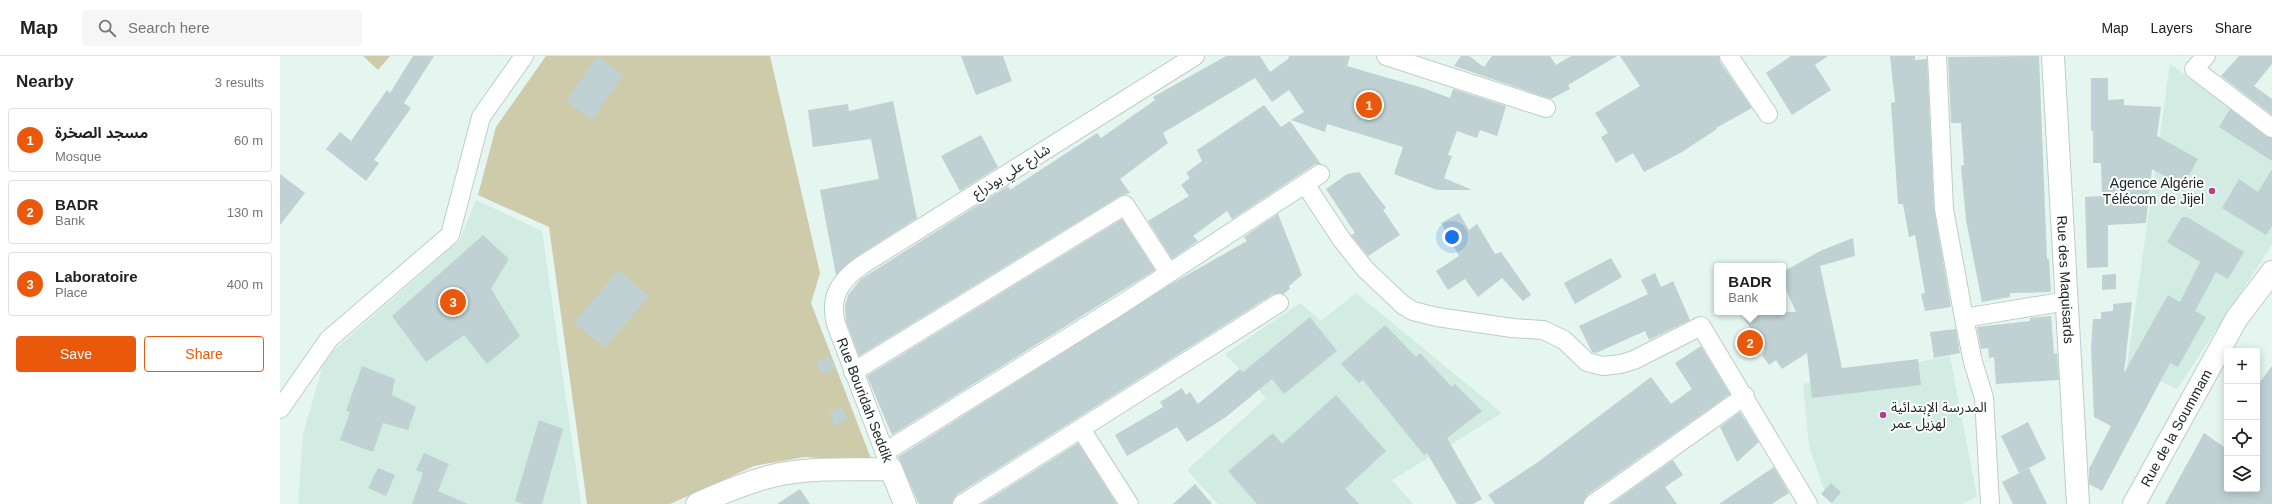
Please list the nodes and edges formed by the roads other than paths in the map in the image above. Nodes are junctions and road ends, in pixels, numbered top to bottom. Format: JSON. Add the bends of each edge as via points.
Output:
{"nodes":[{"id":1,"x":524,"y":56,"type":"edge"},
{"id":2,"x":1195,"y":56,"type":"edge"},
{"id":3,"x":1386,"y":56,"type":"edge"},
{"id":4,"x":1729,"y":56,"type":"edge"},
{"id":5,"x":1937,"y":56,"type":"edge"},
{"id":6,"x":2053,"y":56,"type":"edge"},
{"id":7,"x":2206,"y":56,"type":"edge"},
{"id":8,"x":1546,"y":108,"type":"dead end"},
{"id":9,"x":1768,"y":114,"type":"dead end"},
{"id":10,"x":2272,"y":128,"type":"edge"},
{"id":11,"x":1320,"y":174,"type":"dead end"},
{"id":12,"x":1305,"y":184,"type":"junction"},
{"id":13,"x":2272,"y":272,"type":"edge"},
{"id":14,"x":1169,"y":273,"type":"junction"},
{"id":15,"x":835,"y":294,"type":"joint"},
{"id":16,"x":2067,"y":301,"type":"junction"},
{"id":17,"x":1279,"y":303,"type":"dead end"},
{"id":18,"x":1964,"y":318,"type":"junction"},
{"id":19,"x":853,"y":372,"type":"junction"},
{"id":20,"x":1745,"y":396,"type":"junction"},
{"id":21,"x":280,"y":409,"type":"edge"},
{"id":22,"x":1081,"y":429,"type":"junction"},
{"id":23,"x":888,"y":461,"type":"junction"},
{"id":24,"x":697,"y":504,"type":"edge"},
{"id":25,"x":905,"y":504,"type":"edge"},
{"id":26,"x":962,"y":504,"type":"edge"},
{"id":27,"x":1129,"y":504,"type":"edge"},
{"id":28,"x":1593,"y":504,"type":"edge"},
{"id":29,"x":1808,"y":504,"type":"edge"},
{"id":30,"x":1990,"y":504,"type":"edge"},
{"id":31,"x":2078,"y":504,"type":"edge"},
{"id":32,"x":2134,"y":504,"type":"edge"}],
"edges":[{"from":1,"to":21,"type":"street","via":[[481,117],[450,235],[329,339]]},
{"from":2,"to":15,"type":"street","name":"شارع علي بوذراع","via":[[862,265],[845,278]]},
{"from":3,"to":8,"type":"street"},
{"from":4,"to":9,"type":"street"},
{"from":5,"to":18,"type":"street","via":[[1944,209]]},
{"from":6,"to":16,"type":"main road","name":"Rue des Maquisards"},
{"from":7,"to":10,"type":"street","via":[[2194,69]]},
{"from":11,"to":12,"type":"street"},
{"from":12,"to":14,"type":"street"},
{"from":12,"to":20,"type":"street","via":[[1342,240],[1365,269],[1403,305],[1437,317],[1543,330],[1564,340],[1587,362],[1603,366],[1634,360],[1701,326]]},
{"from":13,"to":32,"type":"main road","name":"Rue de la Soummam","via":[[2237,318]]},
{"from":14,"to":19,"type":"street","via":[[1125,205]]},
{"from":14,"to":23,"type":"street"},
{"from":15,"to":19,"type":"street","name":"Rue Bouridah Seddik","via":[[834,316]]},
{"from":16,"to":18,"type":"street"},
{"from":16,"to":31,"type":"main road","name":"Rue des Maquisards"},
{"from":17,"to":22,"type":"street"},
{"from":18,"to":30,"type":"street","via":[[1984,398]]},
{"from":19,"to":23,"type":"street","name":"Rue Bouridah Seddik"},
{"from":20,"to":28,"type":"street"},
{"from":20,"to":29,"type":"street"},
{"from":22,"to":26,"type":"street"},
{"from":22,"to":27,"type":"street"},
{"from":23,"to":24,"type":"main road","via":[[762,478]]},
{"from":23,"to":25,"type":"main road","name":"Rue Bouridah Seddik"}]}
